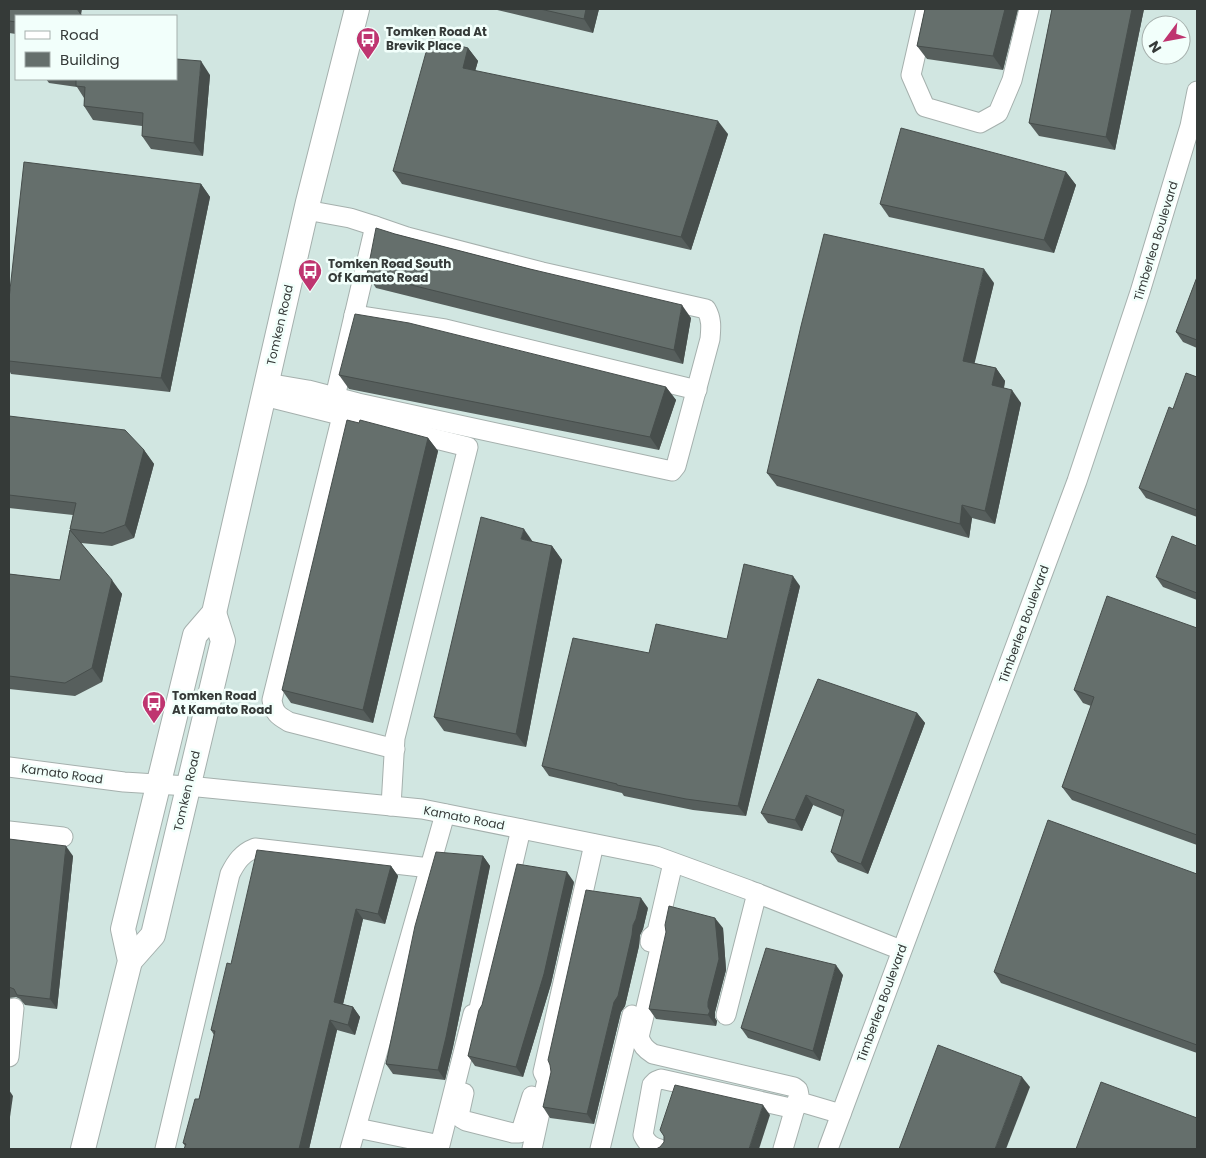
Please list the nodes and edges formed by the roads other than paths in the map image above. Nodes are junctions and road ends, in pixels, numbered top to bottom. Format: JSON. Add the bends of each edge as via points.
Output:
{"nodes":[{"id":1,"x":357,"y":9,"type":"edge"},
{"id":2,"x":926,"y":9,"type":"edge"},
{"id":3,"x":1029,"y":9,"type":"edge"},
{"id":4,"x":1197,"y":91,"type":"edge"},
{"id":5,"x":306,"y":210,"type":"junction"},
{"id":6,"x":375,"y":226,"type":"junction"},
{"id":7,"x":354,"y":316,"type":"junction"},
{"id":8,"x":265,"y":390,"type":"junction"},
{"id":9,"x":697,"y":390,"type":"junction"},
{"id":10,"x":335,"y":397,"type":"junction"},
{"id":11,"x":342,"y":416,"type":"junction"},
{"id":12,"x":214,"y":613,"type":"junction"},
{"id":13,"x":395,"y":749,"type":"junction"},
{"id":14,"x":9,"y":767,"type":"edge"},
{"id":15,"x":158,"y":784,"type":"junction"},
{"id":16,"x":188,"y":786,"type":"junction"},
{"id":17,"x":391,"y":806,"type":"junction"},
{"id":18,"x":445,"y":814,"type":"junction"},
{"id":19,"x":521,"y":829,"type":"junction"},
{"id":20,"x":9,"y":831,"type":"edge"},
{"id":21,"x":63,"y":838,"type":"dead end"},
{"id":22,"x":594,"y":844,"type":"junction"},
{"id":23,"x":673,"y":863,"type":"junction"},
{"id":24,"x":430,"y":868,"type":"junction"},
{"id":25,"x":757,"y":893,"type":"junction"},
{"id":26,"x":656,"y":932,"type":"junction"},
{"id":27,"x":901,"y":950,"type":"junction"},
{"id":28,"x":130,"y":961,"type":"junction"},
{"id":29,"x":14,"y":1008,"type":"dead end"},
{"id":30,"x":478,"y":1013,"type":"junction"},
{"id":31,"x":726,"y":1015,"type":"dead end"},
{"id":32,"x":9,"y":1057,"type":"edge"},
{"id":33,"x":543,"y":1072,"type":"junction"},
{"id":34,"x":796,"y":1105,"type":"junction"},
{"id":35,"x":841,"y":1114,"type":"junction"},
{"id":36,"x":357,"y":1128,"type":"junction"},
{"id":37,"x":83,"y":1149,"type":"edge"},
{"id":38,"x":166,"y":1149,"type":"edge"},
{"id":39,"x":350,"y":1149,"type":"edge"},
{"id":40,"x":532,"y":1149,"type":"edge"},
{"id":41,"x":600,"y":1149,"type":"edge"},
{"id":42,"x":660,"y":1149,"type":"edge"},
{"id":43,"x":783,"y":1149,"type":"edge"},
{"id":44,"x":828,"y":1149,"type":"edge"}],
"edges":[{"from":1,"to":5,"type":"main road","name":"Tomken Road"},
{"from":2,"to":3,"type":"street","via":[[911,75],[925,107],[980,123],[998,113],[1012,80]]},
{"from":4,"to":27,"type":"street","name":"Timberlea Boulevard","via":[[1190,126],[1143,284],[1080,472]]},
{"from":5,"to":6,"type":"street"},
{"from":5,"to":8,"type":"main road","name":"Tomken Road"},
{"from":6,"to":7,"type":"street"},
{"from":6,"to":9,"type":"street","via":[[542,272],[706,310],[712,324]]},
{"from":7,"to":9,"type":"street","via":[[445,329]]},
{"from":7,"to":10,"type":"street"},
{"from":8,"to":10,"type":"street","via":[[308,390]]},
{"from":8,"to":11,"type":"street"},
{"from":8,"to":12,"type":"main road","name":"Tomken Road"},
{"from":9,"to":10,"type":"street","via":[[676,466],[672,470]]},
{"from":11,"to":13,"type":"street","via":[[272,700],[273,707],[278,716],[289,722]]},
{"from":11,"to":13,"type":"street","via":[[468,447]]},
{"from":12,"to":15,"type":"main road","name":"Tomken Road","via":[[195,635]]},
{"from":12,"to":16,"type":"main road","name":"Tomken Road","via":[[223,641]]},
{"from":13,"to":17,"type":"street"},
{"from":14,"to":15,"type":"street","name":"Kamato Road"},
{"from":15,"to":16,"type":"street","name":"Kamato Road"},
{"from":15,"to":28,"type":"main road","name":"Tomken Road","via":[[122,929]]},
{"from":16,"to":17,"type":"street","name":"Kamato Road"},
{"from":16,"to":28,"type":"main road","name":"Tomken Road","via":[[153,935]]},
{"from":17,"to":18,"type":"street","name":"Kamato Road"},
{"from":18,"to":19,"type":"street","name":"Kamato Road"},
{"from":18,"to":24,"type":"street"},
{"from":19,"to":22,"type":"street","name":"Kamato Road"},
{"from":19,"to":30,"type":"street"},
{"from":20,"to":21,"type":"street"},
{"from":22,"to":23,"type":"street","name":"Kamato Road","via":[[656,856]]},
{"from":22,"to":33,"type":"street"},
{"from":23,"to":25,"type":"street","name":"Kamato Road"},
{"from":23,"to":26,"type":"street"},
{"from":24,"to":36,"type":"street"},
{"from":24,"to":38,"type":"street","via":[[255,848],[236,862],[230,874]]},
{"from":25,"to":27,"type":"street","name":"Kamato Road"},
{"from":25,"to":31,"type":"street"},
{"from":26,"to":34,"type":"street","via":[[662,940],[639,1037],[641,1044],[653,1054],[794,1087],[799,1095]]},
{"from":26,"to":41,"type":"street","via":[[651,937]]},
{"from":27,"to":35,"type":"street","name":"Timberlea Boulevard"},
{"from":28,"to":37,"type":"main road","name":"Tomken Road"},
{"from":29,"to":32,"type":"street"},
{"from":30,"to":33,"type":"street","via":[[481,1016],[460,1110],[461,1118],[518,1133],[537,1078]]},
{"from":30,"to":36,"type":"street","via":[[473,1014],[440,1145]]},
{"from":33,"to":40,"type":"street","via":[[547,1080]]},
{"from":34,"to":35,"type":"street"},
{"from":34,"to":42,"type":"street","via":[[661,1079],[652,1085],[643,1135],[652,1147]]},
{"from":34,"to":43,"type":"street"},
{"from":35,"to":44,"type":"street","name":"Timberlea Boulevard"},
{"from":36,"to":39,"type":"street"}]}
